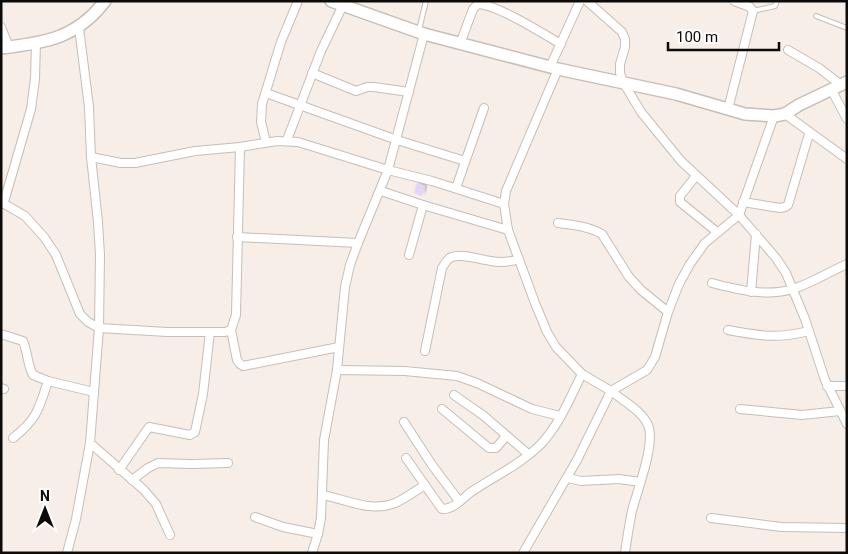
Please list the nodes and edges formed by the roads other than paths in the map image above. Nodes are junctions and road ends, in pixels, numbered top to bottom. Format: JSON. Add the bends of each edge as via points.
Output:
{"nodes":[{"id":1,"x":105,"y":1,"type":"edge"},
{"id":2,"x":298,"y":1,"type":"edge"},
{"id":3,"x":331,"y":1,"type":"edge"},
{"id":4,"x":426,"y":1,"type":"edge"},
{"id":5,"x":580,"y":1,"type":"edge"},
{"id":6,"x":587,"y":1,"type":"edge"},
{"id":7,"x":734,"y":1,"type":"edge"},
{"id":8,"x":777,"y":1,"type":"edge"},
{"id":9,"x":343,"y":5,"type":"junction"},
{"id":10,"x":753,"y":11,"type":"junction"},
{"id":11,"x":816,"y":16,"type":"dead end"},
{"id":12,"x":1,"y":27,"type":"edge"},
{"id":13,"x":79,"y":28,"type":"junction"},
{"id":14,"x":847,"y":28,"type":"edge"},
{"id":15,"x":421,"y":33,"type":"junction"},
{"id":16,"x":36,"y":42,"type":"junction"},
{"id":17,"x":460,"y":44,"type":"junction"},
{"id":18,"x":561,"y":44,"type":"junction"},
{"id":19,"x":5,"y":47,"type":"edge"},
{"id":20,"x":788,"y":50,"type":"dead end"},
{"id":21,"x":554,"y":68,"type":"junction"},
{"id":22,"x":312,"y":73,"type":"junction"},
{"id":23,"x":623,"y":82,"type":"junction"},
{"id":24,"x":840,"y":85,"type":"edge"},
{"id":25,"x":410,"y":92,"type":"junction"},
{"id":26,"x":266,"y":93,"type":"junction"},
{"id":27,"x":299,"y":106,"type":"junction"},
{"id":28,"x":484,"y":108,"type":"dead end"},
{"id":29,"x":728,"y":109,"type":"junction"},
{"id":30,"x":779,"y":115,"type":"junction"},
{"id":31,"x":847,"y":119,"type":"edge"},
{"id":32,"x":810,"y":134,"type":"junction"},
{"id":33,"x":287,"y":140,"type":"junction"},
{"id":34,"x":397,"y":140,"type":"junction"},
{"id":35,"x":266,"y":142,"type":"junction"},
{"id":36,"x":240,"y":148,"type":"junction"},
{"id":37,"x":90,"y":157,"type":"junction"},
{"id":38,"x":847,"y":159,"type":"edge"},
{"id":39,"x":465,"y":161,"type":"junction"},
{"id":40,"x":388,"y":170,"type":"junction"},
{"id":41,"x":696,"y":176,"type":"junction"},
{"id":42,"x":456,"y":188,"type":"junction"},
{"id":43,"x":381,"y":191,"type":"junction"},
{"id":44,"x":3,"y":202,"type":"edge"},
{"id":45,"x":743,"y":202,"type":"junction"},
{"id":46,"x":504,"y":204,"type":"junction"},
{"id":47,"x":423,"y":205,"type":"junction"},
{"id":48,"x":739,"y":215,"type":"junction"},
{"id":49,"x":558,"y":223,"type":"dead end"},
{"id":50,"x":508,"y":230,"type":"junction"},
{"id":51,"x":717,"y":232,"type":"junction"},
{"id":52,"x":756,"y":234,"type":"junction"},
{"id":53,"x":237,"y":237,"type":"junction"},
{"id":54,"x":358,"y":243,"type":"junction"},
{"id":55,"x":408,"y":254,"type":"dead end"},
{"id":56,"x":519,"y":260,"type":"junction"},
{"id":57,"x":847,"y":264,"type":"edge"},
{"id":58,"x":712,"y":283,"type":"dead end"},
{"id":59,"x":793,"y":289,"type":"junction"},
{"id":60,"x":751,"y":292,"type":"junction"},
{"id":61,"x":668,"y":312,"type":"junction"},
{"id":62,"x":99,"y":328,"type":"junction"},
{"id":63,"x":231,"y":330,"type":"junction"},
{"id":64,"x":728,"y":330,"type":"dead end"},
{"id":65,"x":809,"y":330,"type":"junction"},
{"id":66,"x":210,"y":332,"type":"junction"},
{"id":67,"x":1,"y":334,"type":"edge"},
{"id":68,"x":339,"y":347,"type":"junction"},
{"id":69,"x":425,"y":351,"type":"dead end"},
{"id":70,"x":337,"y":370,"type":"junction"},
{"id":71,"x":582,"y":374,"type":"junction"},
{"id":72,"x":48,"y":381,"type":"junction"},
{"id":73,"x":827,"y":386,"type":"junction"},
{"id":74,"x":847,"y":386,"type":"edge"},
{"id":75,"x":611,"y":391,"type":"junction"},
{"id":76,"x":94,"y":392,"type":"junction"},
{"id":77,"x":454,"y":395,"type":"dead end"},
{"id":78,"x":442,"y":409,"type":"dead end"},
{"id":79,"x":740,"y":409,"type":"dead end"},
{"id":80,"x":840,"y":411,"type":"junction"},
{"id":81,"x":560,"y":416,"type":"junction"},
{"id":82,"x":404,"y":422,"type":"dead end"},
{"id":83,"x":847,"y":424,"type":"edge"},
{"id":84,"x":506,"y":436,"type":"junction"},
{"id":85,"x":13,"y":438,"type":"dead end"},
{"id":86,"x":90,"y":443,"type":"junction"},
{"id":87,"x":528,"y":454,"type":"junction"},
{"id":88,"x":406,"y":458,"type":"dead end"},
{"id":89,"x":228,"y":463,"type":"dead end"},
{"id":90,"x":119,"y":470,"type":"junction"},
{"id":91,"x":568,"y":478,"type":"junction"},
{"id":92,"x":132,"y":480,"type":"junction"},
{"id":93,"x":640,"y":482,"type":"junction"},
{"id":94,"x":425,"y":485,"type":"junction"},
{"id":95,"x":322,"y":495,"type":"junction"},
{"id":96,"x":459,"y":501,"type":"junction"},
{"id":97,"x":255,"y":517,"type":"dead end"},
{"id":98,"x":711,"y":518,"type":"dead end"},
{"id":99,"x":847,"y":528,"type":"edge"},
{"id":100,"x":318,"y":534,"type":"junction"},
{"id":101,"x":170,"y":535,"type":"dead end"},
{"id":102,"x":67,"y":553,"type":"edge"},
{"id":103,"x":312,"y":553,"type":"edge"},
{"id":104,"x":523,"y":553,"type":"edge"},
{"id":105,"x":625,"y":553,"type":"edge"}],
"edges":[{"from":1,"to":13,"type":"main road"},
{"from":2,"to":26,"type":"street","via":[[281,42]]},
{"from":3,"to":9,"type":"main road"},
{"from":4,"to":15,"type":"lane"},
{"from":5,"to":18,"type":"street"},
{"from":6,"to":23,"type":"street","via":[[622,32],[625,39],[620,64]]},
{"from":7,"to":10,"type":"street"},
{"from":8,"to":10,"type":"lane","via":[[775,6]]},
{"from":9,"to":15,"type":"main road"},
{"from":9,"to":22,"type":"street"},
{"from":10,"to":29,"type":"street"},
{"from":11,"to":14,"type":"lane"},
{"from":12,"to":19,"type":"street"},
{"from":13,"to":16,"type":"main road"},
{"from":13,"to":37,"type":"street","via":[[89,107]]},
{"from":15,"to":17,"type":"main road"},
{"from":15,"to":25,"type":"street"},
{"from":16,"to":19,"type":"main road"},
{"from":16,"to":44,"type":"street","via":[[32,109]]},
{"from":17,"to":18,"type":"street","via":[[473,9],[478,4],[516,18]]},
{"from":17,"to":21,"type":"main road"},
{"from":18,"to":21,"type":"street"},
{"from":20,"to":24,"type":"street","via":[[820,68]]},
{"from":21,"to":23,"type":"main road"},
{"from":21,"to":46,"type":"street","via":[[513,171]]},
{"from":22,"to":25,"type":"street","via":[[352,90],[374,87]]},
{"from":22,"to":27,"type":"street"},
{"from":23,"to":29,"type":"main road"},
{"from":23,"to":41,"type":"street","via":[[641,112]]},
{"from":24,"to":30,"type":"main road"},
{"from":24,"to":31,"type":"street"},
{"from":25,"to":34,"type":"street"},
{"from":26,"to":27,"type":"street"},
{"from":26,"to":35,"type":"street","via":[[261,113]]},
{"from":27,"to":33,"type":"street"},
{"from":27,"to":34,"type":"street"},
{"from":28,"to":39,"type":"street"},
{"from":29,"to":30,"type":"main road","via":[[745,114]]},
{"from":30,"to":32,"type":"street"},
{"from":30,"to":45,"type":"street"},
{"from":32,"to":38,"type":"street"},
{"from":32,"to":45,"type":"street","via":[[788,205],[780,208]]},
{"from":33,"to":35,"type":"street"},
{"from":33,"to":40,"type":"street"},
{"from":34,"to":39,"type":"street"},
{"from":34,"to":40,"type":"street"},
{"from":35,"to":36,"type":"street"},
{"from":36,"to":37,"type":"street","via":[[195,151],[135,163]]},
{"from":36,"to":53,"type":"street"},
{"from":37,"to":62,"type":"street","via":[[100,247]]},
{"from":39,"to":42,"type":"street"},
{"from":40,"to":42,"type":"street"},
{"from":40,"to":43,"type":"street"},
{"from":41,"to":48,"type":"street"},
{"from":41,"to":51,"type":"street","via":[[680,196],[680,202]]},
{"from":42,"to":46,"type":"street"},
{"from":43,"to":47,"type":"street"},
{"from":43,"to":54,"type":"street"},
{"from":44,"to":62,"type":"street","via":[[25,216],[44,237],[56,255],[80,314]]},
{"from":45,"to":48,"type":"street"},
{"from":46,"to":50,"type":"street"},
{"from":47,"to":50,"type":"street"},
{"from":47,"to":55,"type":"street"},
{"from":48,"to":51,"type":"street"},
{"from":48,"to":52,"type":"street"},
{"from":49,"to":61,"type":"street","via":[[582,226],[602,234],[629,277]]},
{"from":50,"to":56,"type":"street"},
{"from":51,"to":61,"type":"street","via":[[690,264]]},
{"from":52,"to":59,"type":"street","via":[[776,258]]},
{"from":52,"to":60,"type":"street"},
{"from":53,"to":54,"type":"street"},
{"from":53,"to":63,"type":"street","via":[[236,315]]},
{"from":54,"to":68,"type":"street","via":[[345,287]]},
{"from":56,"to":69,"type":"street","via":[[494,262],[462,256],[447,261],[442,268]]},
{"from":56,"to":71,"type":"street","via":[[547,332],[556,348]]},
{"from":57,"to":59,"type":"street"},
{"from":58,"to":60,"type":"street"},
{"from":59,"to":60,"type":"street"},
{"from":59,"to":65,"type":"street"},
{"from":61,"to":75,"type":"street","via":[[648,370]]},
{"from":62,"to":66,"type":"street"},
{"from":62,"to":76,"type":"street"},
{"from":63,"to":66,"type":"street"},
{"from":63,"to":68,"type":"street","via":[[237,360],[243,366]]},
{"from":64,"to":65,"type":"street","via":[[774,337]]},
{"from":65,"to":73,"type":"street"},
{"from":66,"to":90,"type":"street","via":[[195,432],[190,435],[149,427]]},
{"from":67,"to":72,"type":"street","via":[[23,342],[33,375]]},
{"from":68,"to":70,"type":"street"},
{"from":70,"to":81,"type":"street","via":[[456,376],[477,382],[532,409]]},
{"from":70,"to":95,"type":"street","via":[[324,440]]},
{"from":71,"to":75,"type":"street"},
{"from":71,"to":81,"type":"street"},
{"from":72,"to":76,"type":"street"},
{"from":72,"to":85,"type":"street","via":[[34,418]]},
{"from":73,"to":74,"type":"street"},
{"from":73,"to":80,"type":"street"},
{"from":75,"to":91,"type":"street"},
{"from":75,"to":93,"type":"street","via":[[643,417],[649,426],[650,441]]},
{"from":76,"to":86,"type":"street"},
{"from":77,"to":84,"type":"street","via":[[472,406]]},
{"from":78,"to":84,"type":"street","via":[[490,448],[496,448]]},
{"from":79,"to":80,"type":"street","via":[[802,416]]},
{"from":80,"to":83,"type":"street"},
{"from":81,"to":87,"type":"street","via":[[541,444]]},
{"from":82,"to":96,"type":"street"},
{"from":84,"to":87,"type":"street"},
{"from":86,"to":90,"type":"street"},
{"from":86,"to":102,"type":"street"},
{"from":87,"to":96,"type":"street"},
{"from":88,"to":94,"type":"street"},
{"from":89,"to":92,"type":"street","via":[[158,463]]},
{"from":90,"to":92,"type":"street"},
{"from":91,"to":93,"type":"street"},
{"from":91,"to":104,"type":"street"},
{"from":92,"to":101,"type":"street","via":[[156,504]]},
{"from":93,"to":105,"type":"street"},
{"from":94,"to":95,"type":"street","via":[[385,506],[359,505]]},
{"from":94,"to":96,"type":"street","via":[[442,508],[450,509]]},
{"from":95,"to":100,"type":"street"},
{"from":97,"to":100,"type":"street","via":[[282,528]]},
{"from":98,"to":99,"type":"street","via":[[781,527]]},
{"from":100,"to":103,"type":"street"}]}
